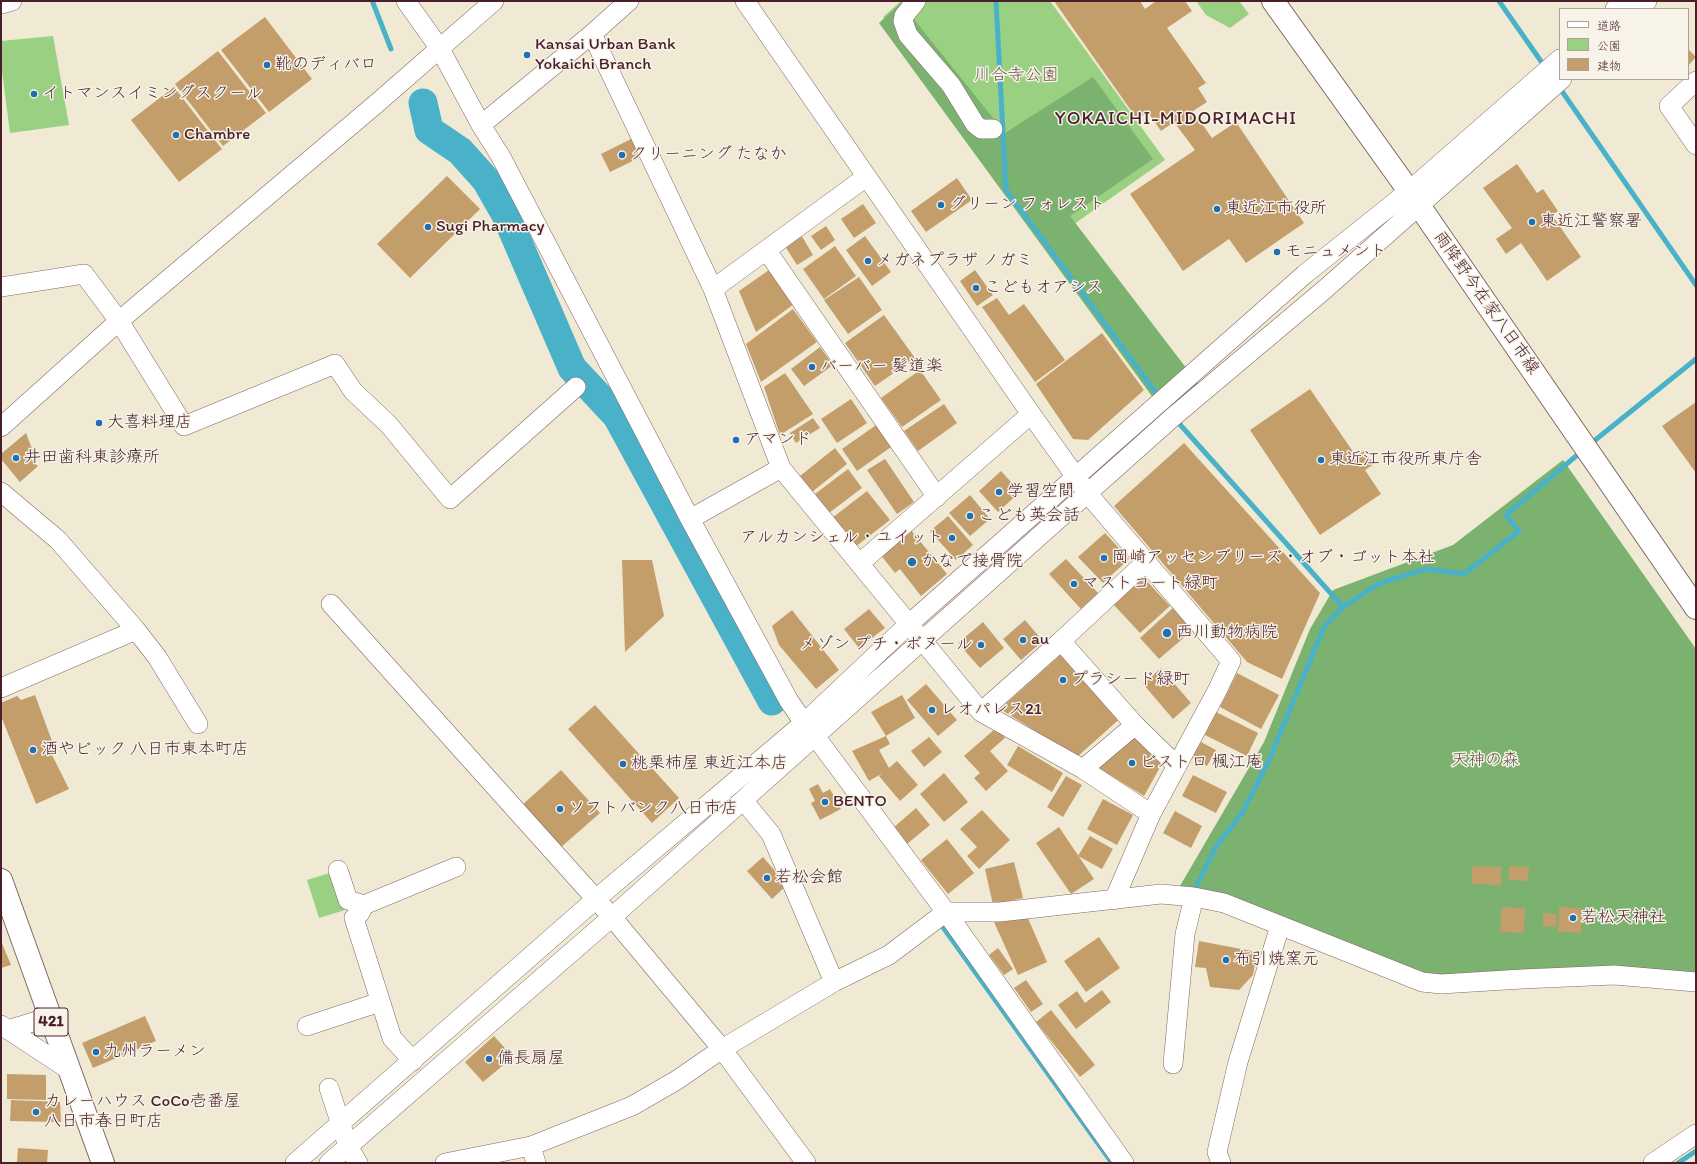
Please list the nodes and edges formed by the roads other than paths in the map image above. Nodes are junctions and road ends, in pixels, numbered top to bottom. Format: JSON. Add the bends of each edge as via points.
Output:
{"nodes":[{"id":1,"x":12,"y":1,"type":"edge"},
{"id":2,"x":406,"y":1,"type":"edge"},
{"id":3,"x":494,"y":1,"type":"edge"},
{"id":4,"x":629,"y":1,"type":"edge"},
{"id":5,"x":744,"y":1,"type":"edge"},
{"id":6,"x":916,"y":1,"type":"edge"},
{"id":7,"x":1273,"y":1,"type":"edge"},
{"id":8,"x":1624,"y":1,"type":"edge"},
{"id":9,"x":1648,"y":1,"type":"edge"},
{"id":10,"x":1,"y":4,"type":"edge"},
{"id":11,"x":1616,"y":8,"type":"edge"},
{"id":12,"x":1640,"y":8,"type":"edge"},
{"id":13,"x":592,"y":34,"type":"junction"},
{"id":14,"x":440,"y":49,"type":"junction"},
{"id":15,"x":1559,"y":60,"type":"edge"},
{"id":16,"x":1561,"y":80,"type":"edge"},
{"id":17,"x":1696,"y":81,"type":"edge"},
{"id":18,"x":480,"y":125,"type":"junction"},
{"id":19,"x":987,"y":129,"type":"dead end"},
{"id":20,"x":1696,"y":145,"type":"edge"},
{"id":21,"x":866,"y":177,"type":"junction"},
{"id":22,"x":1414,"y":198,"type":"junction"},
{"id":23,"x":767,"y":251,"type":"junction"},
{"id":24,"x":1,"y":286,"type":"edge"},
{"id":25,"x":713,"y":289,"type":"junction"},
{"id":26,"x":119,"y":322,"type":"junction"},
{"id":27,"x":576,"y":387,"type":"dead end"},
{"id":28,"x":1031,"y":414,"type":"junction"},
{"id":29,"x":1,"y":427,"type":"edge"},
{"id":30,"x":781,"y":468,"type":"junction"},
{"id":31,"x":1075,"y":476,"type":"junction"},
{"id":32,"x":1,"y":492,"type":"edge"},
{"id":33,"x":1088,"y":494,"type":"junction"},
{"id":34,"x":937,"y":497,"type":"junction"},
{"id":35,"x":690,"y":519,"type":"junction"},
{"id":36,"x":1147,"y":561,"type":"junction"},
{"id":37,"x":860,"y":562,"type":"junction"},
{"id":38,"x":331,"y":604,"type":"dead end"},
{"id":39,"x":1696,"y":608,"type":"edge"},
{"id":40,"x":909,"y":624,"type":"junction"},
{"id":41,"x":136,"y":630,"type":"junction"},
{"id":42,"x":923,"y":640,"type":"junction"},
{"id":43,"x":1061,"y":641,"type":"junction"},
{"id":44,"x":1,"y":688,"type":"edge"},
{"id":45,"x":981,"y":712,"type":"junction"},
{"id":46,"x":198,"y":724,"type":"dead end"},
{"id":47,"x":1135,"y":724,"type":"junction"},
{"id":48,"x":810,"y":729,"type":"junction"},
{"id":49,"x":1177,"y":766,"type":"junction"},
{"id":50,"x":1083,"y":769,"type":"junction"},
{"id":51,"x":743,"y":800,"type":"junction"},
{"id":52,"x":1151,"y":814,"type":"junction"},
{"id":53,"x":456,"y":867,"type":"dead end"},
{"id":54,"x":338,"y":870,"type":"dead end"},
{"id":55,"x":1,"y":880,"type":"edge"},
{"id":56,"x":1194,"y":897,"type":"junction"},
{"id":57,"x":596,"y":899,"type":"junction"},
{"id":58,"x":1114,"y":900,"type":"junction"},
{"id":59,"x":364,"y":905,"type":"junction"},
{"id":60,"x":946,"y":912,"type":"junction"},
{"id":61,"x":612,"y":917,"type":"junction"},
{"id":62,"x":1280,"y":926,"type":"junction"},
{"id":63,"x":834,"y":982,"type":"junction"},
{"id":64,"x":1696,"y":982,"type":"edge"},
{"id":65,"x":380,"y":1002,"type":"junction"},
{"id":66,"x":49,"y":1017,"type":"junction"},
{"id":67,"x":307,"y":1026,"type":"dead end"},
{"id":68,"x":4,"y":1028,"type":"edge"},
{"id":69,"x":722,"y":1049,"type":"junction"},
{"id":70,"x":413,"y":1061,"type":"junction"},
{"id":71,"x":1172,"y":1064,"type":"dead end"},
{"id":72,"x":68,"y":1069,"type":"junction"},
{"id":73,"x":329,"y":1088,"type":"dead end"},
{"id":74,"x":341,"y":1124,"type":"junction"},
{"id":75,"x":1696,"y":1134,"type":"edge"},
{"id":76,"x":534,"y":1155,"type":"edge"},
{"id":77,"x":357,"y":1158,"type":"edge"},
{"id":78,"x":102,"y":1163,"type":"edge"},
{"id":79,"x":296,"y":1163,"type":"edge"},
{"id":80,"x":329,"y":1163,"type":"edge"},
{"id":81,"x":445,"y":1163,"type":"edge"},
{"id":82,"x":806,"y":1163,"type":"edge"},
{"id":83,"x":1124,"y":1163,"type":"edge"},
{"id":84,"x":1221,"y":1163,"type":"edge"},
{"id":85,"x":1653,"y":1163,"type":"edge"}],
"edges":[{"from":1,"to":10,"type":"street"},
{"from":2,"to":14,"type":"street"},
{"from":3,"to":14,"type":"street"},
{"from":4,"to":13,"type":"street"},
{"from":5,"to":21,"type":"street"},
{"from":6,"to":19,"type":"street","via":[[903,21],[908,35],[951,85],[975,124]]},
{"from":7,"to":22,"type":"main road","name":"雨降野今在家八日市線"},
{"from":8,"to":11,"type":"street"},
{"from":9,"to":12,"type":"street"},
{"from":13,"to":18,"type":"street"},
{"from":13,"to":25,"type":"street"},
{"from":14,"to":18,"type":"street"},
{"from":14,"to":26,"type":"street"},
{"from":15,"to":22,"type":"street"},
{"from":16,"to":22,"type":"street"},
{"from":17,"to":20,"type":"street","via":[[1669,106]]},
{"from":18,"to":35,"type":"street","via":[[501,157]]},
{"from":21,"to":23,"type":"street"},
{"from":21,"to":28,"type":"street"},
{"from":22,"to":31,"type":"street","via":[[1305,274]]},
{"from":22,"to":33,"type":"street","via":[[1324,290],[1174,417]]},
{"from":22,"to":39,"type":"main road","name":"雨降野今在家八日市線"},
{"from":23,"to":25,"type":"street"},
{"from":23,"to":34,"type":"street"},
{"from":24,"to":26,"type":"street","via":[[84,274]]},
{"from":25,"to":30,"type":"street"},
{"from":26,"to":27,"type":"street","via":[[184,426],[335,364],[353,391],[389,425],[450,499]]},
{"from":26,"to":29,"type":"street"},
{"from":28,"to":31,"type":"street"},
{"from":28,"to":34,"type":"street"},
{"from":30,"to":35,"type":"street"},
{"from":30,"to":37,"type":"street"},
{"from":31,"to":33,"type":"street"},
{"from":31,"to":40,"type":"street"},
{"from":32,"to":41,"type":"street","via":[[58,540]]},
{"from":33,"to":36,"type":"street"},
{"from":33,"to":42,"type":"street"},
{"from":34,"to":37,"type":"street"},
{"from":35,"to":48,"type":"street","via":[[789,701]]},
{"from":36,"to":43,"type":"street"},
{"from":36,"to":49,"type":"street","via":[[1231,661]]},
{"from":37,"to":40,"type":"street"},
{"from":38,"to":57,"type":"street"},
{"from":40,"to":42,"type":"street"},
{"from":40,"to":48,"type":"street"},
{"from":41,"to":44,"type":"street"},
{"from":41,"to":46,"type":"street","via":[[157,657]]},
{"from":42,"to":45,"type":"street"},
{"from":42,"to":48,"type":"street"},
{"from":43,"to":45,"type":"street"},
{"from":43,"to":47,"type":"street"},
{"from":45,"to":50,"type":"street"},
{"from":47,"to":49,"type":"street"},
{"from":47,"to":50,"type":"street"},
{"from":48,"to":51,"type":"street"},
{"from":48,"to":57,"type":"street"},
{"from":48,"to":60,"type":"street"},
{"from":49,"to":52,"type":"street"},
{"from":50,"to":52,"type":"street"},
{"from":51,"to":61,"type":"street"},
{"from":51,"to":63,"type":"street","via":[[771,834]]},
{"from":52,"to":58,"type":"street"},
{"from":53,"to":59,"type":"street"},
{"from":54,"to":59,"type":"street","via":[[348,900]]},
{"from":55,"to":66,"type":"main road","number":"421"},
{"from":56,"to":58,"type":"street","via":[[1161,894]]},
{"from":56,"to":62,"type":"street","via":[[1224,903]]},
{"from":56,"to":71,"type":"street","via":[[1185,934]]},
{"from":57,"to":61,"type":"street"},
{"from":57,"to":70,"type":"street"},
{"from":58,"to":60,"type":"street","via":[[1000,912]]},
{"from":59,"to":65,"type":"street","via":[[354,918]]},
{"from":60,"to":63,"type":"street","via":[[889,955]]},
{"from":60,"to":83,"type":"street"},
{"from":61,"to":69,"type":"street"},
{"from":61,"to":77,"type":"street"},
{"from":62,"to":64,"type":"street","via":[[1422,982],[1441,984],[1614,975]]},
{"from":62,"to":84,"type":"street","via":[[1238,1062],[1217,1152]]},
{"from":63,"to":69,"type":"street"},
{"from":65,"to":67,"type":"street"},
{"from":65,"to":70,"type":"street","via":[[392,1038]]},
{"from":66,"to":68,"type":"street"},
{"from":66,"to":72,"type":"main road","number":"421"},
{"from":68,"to":72,"type":"street"},
{"from":69,"to":76,"type":"street","via":[[677,1080],[632,1106]]},
{"from":69,"to":82,"type":"street"},
{"from":70,"to":74,"type":"street"},
{"from":72,"to":78,"type":"main road","number":"421"},
{"from":73,"to":74,"type":"street"},
{"from":74,"to":77,"type":"street"},
{"from":74,"to":79,"type":"street"},
{"from":75,"to":85,"type":"street"},
{"from":76,"to":81,"type":"street"},
{"from":77,"to":80,"type":"street"}]}
